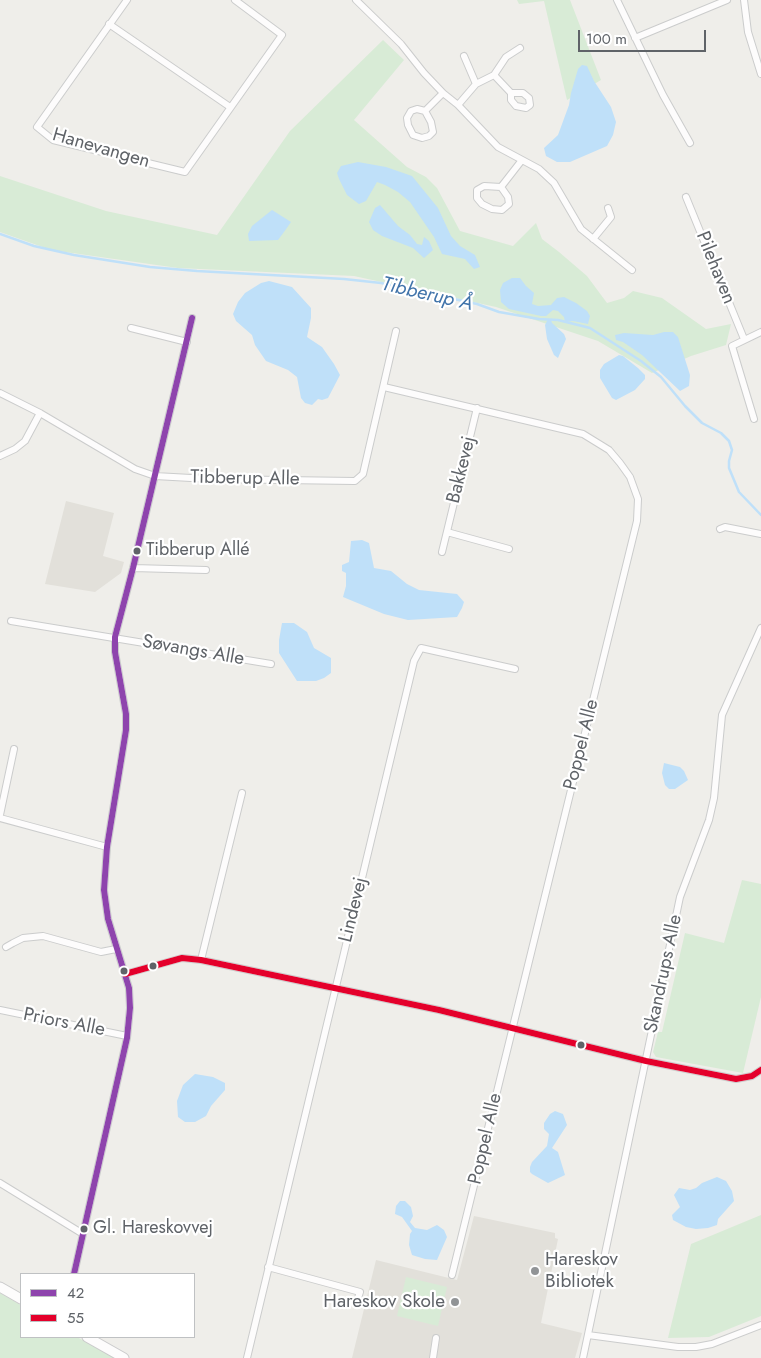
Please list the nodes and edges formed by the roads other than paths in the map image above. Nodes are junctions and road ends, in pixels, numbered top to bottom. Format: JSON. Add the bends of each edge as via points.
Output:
{"nodes":[{"id":1,"x":127,"y":0,"type":"edge"},
{"id":2,"x":356,"y":0,"type":"edge"},
{"id":3,"x":617,"y":0,"type":"edge"},
{"id":4,"x":727,"y":0,"type":"edge"},
{"id":5,"x":744,"y":0,"type":"edge"},
{"id":6,"x":240,"y":1,"type":"edge"},
{"id":7,"x":110,"y":24,"type":"junction"},
{"id":8,"x":635,"y":38,"type":"junction"},
{"id":9,"x":520,"y":48,"type":"dead end"},
{"id":10,"x":464,"y":56,"type":"dead end"},
{"id":11,"x":761,"y":74,"type":"edge"},
{"id":12,"x":494,"y":75,"type":"junction"},
{"id":13,"x":476,"y":84,"type":"junction"},
{"id":14,"x":443,"y":93,"type":"junction"},
{"id":15,"x":511,"y":93,"type":"dead end"},
{"id":16,"x":458,"y":105,"type":"junction"},
{"id":17,"x":230,"y":107,"type":"junction"},
{"id":18,"x":425,"y":111,"type":"junction"},
{"id":19,"x":690,"y":143,"type":"dead end"},
{"id":20,"x":522,"y":160,"type":"junction"},
{"id":21,"x":502,"y":187,"type":"junction"},
{"id":22,"x":686,"y":197,"type":"dead end"},
{"id":23,"x":608,"y":208,"type":"dead end"},
{"id":24,"x":593,"y":239,"type":"junction"},
{"id":25,"x":632,"y":270,"type":"dead end"},
{"id":26,"x":192,"y":318,"type":"dead end"},
{"id":27,"x":131,"y":328,"type":"dead end"},
{"id":28,"x":396,"y":331,"type":"dead end"},
{"id":29,"x":761,"y":332,"type":"edge"},
{"id":30,"x":744,"y":339,"type":"junction"},
{"id":31,"x":187,"y":342,"type":"junction"},
{"id":32,"x":384,"y":387,"type":"junction"},
{"id":33,"x":0,"y":393,"type":"edge"},
{"id":34,"x":477,"y":408,"type":"junction"},
{"id":35,"x":40,"y":413,"type":"junction"},
{"id":36,"x":754,"y":419,"type":"dead end"},
{"id":37,"x":0,"y":456,"type":"edge"},
{"id":38,"x":155,"y":476,"type":"junction"},
{"id":39,"x":720,"y":529,"type":"dead end"},
{"id":40,"x":447,"y":532,"type":"junction"},
{"id":41,"x":761,"y":534,"type":"edge"},
{"id":42,"x":510,"y":550,"type":"dead end"},
{"id":43,"x":442,"y":552,"type":"dead end"},
{"id":44,"x":133,"y":568,"type":"junction"},
{"id":45,"x":206,"y":570,"type":"dead end"},
{"id":46,"x":11,"y":621,"type":"dead end"},
{"id":47,"x":761,"y":628,"type":"edge"},
{"id":48,"x":115,"y":637,"type":"junction"},
{"id":49,"x":271,"y":664,"type":"dead end"},
{"id":50,"x":516,"y":669,"type":"dead end"},
{"id":51,"x":14,"y":749,"type":"dead end"},
{"id":52,"x":242,"y":792,"type":"dead end"},
{"id":53,"x":0,"y":817,"type":"edge"},
{"id":54,"x":107,"y":847,"type":"junction"},
{"id":55,"x":6,"y":947,"type":"dead end"},
{"id":56,"x":116,"y":950,"type":"junction"},
{"id":57,"x":201,"y":960,"type":"junction"},
{"id":58,"x":125,"y":974,"type":"junction"},
{"id":59,"x":336,"y":988,"type":"junction"},
{"id":60,"x":0,"y":1010,"type":"edge"},
{"id":61,"x":514,"y":1028,"type":"junction"},
{"id":62,"x":127,"y":1036,"type":"junction"},
{"id":63,"x":646,"y":1060,"type":"junction"},
{"id":64,"x":761,"y":1070,"type":"edge"},
{"id":65,"x":0,"y":1183,"type":"edge"},
{"id":66,"x":84,"y":1234,"type":"junction"},
{"id":67,"x":268,"y":1267,"type":"junction"},
{"id":68,"x":74,"y":1273,"type":"edge"},
{"id":69,"x":452,"y":1275,"type":"dead end"},
{"id":70,"x":0,"y":1287,"type":"edge"},
{"id":71,"x":20,"y":1298,"type":"edge"},
{"id":72,"x":356,"y":1304,"type":"dead end"},
{"id":73,"x":761,"y":1325,"type":"edge"},
{"id":74,"x":588,"y":1335,"type":"junction"},
{"id":75,"x":89,"y":1338,"type":"edge"},
{"id":76,"x":436,"y":1338,"type":"dead end"},
{"id":77,"x":124,"y":1358,"type":"edge"},
{"id":78,"x":247,"y":1358,"type":"edge"},
{"id":79,"x":433,"y":1358,"type":"edge"},
{"id":80,"x":583,"y":1358,"type":"edge"}],
"edges":[{"from":1,"to":7,"type":"street","name":"Hanevangen"},
{"from":2,"to":14,"type":"street","via":[[401,44]]},
{"from":3,"to":8,"type":"street"},
{"from":4,"to":8,"type":"street"},
{"from":5,"to":11,"type":"street","via":[[748,32]]},
{"from":6,"to":17,"type":"street","name":"Hanevangen","via":[[282,35]]},
{"from":7,"to":17,"type":"street"},
{"from":7,"to":17,"type":"street","name":"Hanevangen","via":[[37,127],[53,140],[185,172]]},
{"from":8,"to":19,"type":"street"},
{"from":9,"to":12,"type":"street","via":[[506,57]]},
{"from":10,"to":13,"type":"street"},
{"from":12,"to":13,"type":"street"},
{"from":12,"to":15,"type":"street"},
{"from":13,"to":16,"type":"street"},
{"from":14,"to":16,"type":"street"},
{"from":14,"to":18,"type":"street"},
{"from":16,"to":20,"type":"street","via":[[498,147]]},
{"from":18,"to":18,"type":"street","via":[[432,132],[422,138],[413,135],[407,118],[411,111]]},
{"from":20,"to":21,"type":"street"},
{"from":20,"to":24,"type":"street","via":[[539,169],[554,183],[581,229]]},
{"from":21,"to":21,"type":"street","via":[[508,197],[508,204],[502,210],[492,210],[477,198],[477,190],[484,186]]},
{"from":22,"to":30,"type":"street","name":"Pilehaven"},
{"from":23,"to":24,"type":"street","via":[[611,217]]},
{"from":24,"to":25,"type":"street"},
{"from":26,"to":31,"type":"street"},
{"from":27,"to":31,"type":"street"},
{"from":28,"to":32,"type":"street","name":"Tibberup Alle"},
{"from":29,"to":30,"type":"street"},
{"from":30,"to":36,"type":"street","via":[[732,346]]},
{"from":31,"to":38,"type":"street"},
{"from":32,"to":34,"type":"street","name":"Poppel Alle"},
{"from":32,"to":38,"type":"street","name":"Tibberup Alle","via":[[363,474],[355,481]]},
{"from":33,"to":35,"type":"street","name":"Tibberup Alle"},
{"from":34,"to":40,"type":"street","name":"Bakkevej"},
{"from":34,"to":61,"type":"street","name":"Poppel Alle","via":[[583,434],[609,450],[620,463],[630,477],[638,499],[636,522]]},
{"from":35,"to":37,"type":"street","via":[[25,441]]},
{"from":35,"to":38,"type":"street","name":"Tibberup Alle","via":[[134,469]]},
{"from":38,"to":44,"type":"street"},
{"from":39,"to":41,"type":"street","via":[[725,527]]},
{"from":40,"to":42,"type":"street"},
{"from":40,"to":43,"type":"street","name":"Bakkevej"},
{"from":44,"to":45,"type":"street"},
{"from":44,"to":48,"type":"street"},
{"from":46,"to":48,"type":"street","name":"Søvangs Alle"},
{"from":47,"to":63,"type":"street","name":"Skandrups Alle","via":[[722,715],[714,798],[680,897]]},
{"from":48,"to":49,"type":"street","name":"Søvangs Alle"},
{"from":48,"to":54,"type":"street","via":[[126,730]]},
{"from":50,"to":59,"type":"street","name":"Lindevej","via":[[421,648],[414,661]]},
{"from":51,"to":53,"type":"street"},
{"from":52,"to":57,"type":"street"},
{"from":53,"to":54,"type":"street"},
{"from":54,"to":56,"type":"street","via":[[104,890]]},
{"from":55,"to":56,"type":"street","via":[[23,938],[43,936],[102,952]]},
{"from":56,"to":58,"type":"street"},
{"from":57,"to":58,"type":"street","via":[[182,958]]},
{"from":57,"to":59,"type":"street"},
{"from":58,"to":62,"type":"street","via":[[130,1008]]},
{"from":59,"to":61,"type":"street"},
{"from":59,"to":67,"type":"street","name":"Lindevej"},
{"from":60,"to":62,"type":"street","name":"Priors Alle"},
{"from":61,"to":63,"type":"street"},
{"from":61,"to":69,"type":"street","name":"Poppel Alle"},
{"from":62,"to":66,"type":"street"},
{"from":63,"to":64,"type":"street","via":[[736,1079],[752,1076]]},
{"from":63,"to":74,"type":"street","name":"Skandrups Alle"},
{"from":65,"to":66,"type":"street"},
{"from":66,"to":68,"type":"street"},
{"from":67,"to":72,"type":"street","via":[[360,1292]]},
{"from":67,"to":78,"type":"street","name":"Lindevej"},
{"from":70,"to":71,"type":"street"},
{"from":73,"to":74,"type":"street","via":[[696,1347]]},
{"from":74,"to":80,"type":"street","name":"Skandrups Alle"},
{"from":75,"to":77,"type":"street"},
{"from":76,"to":79,"type":"street"}]}
